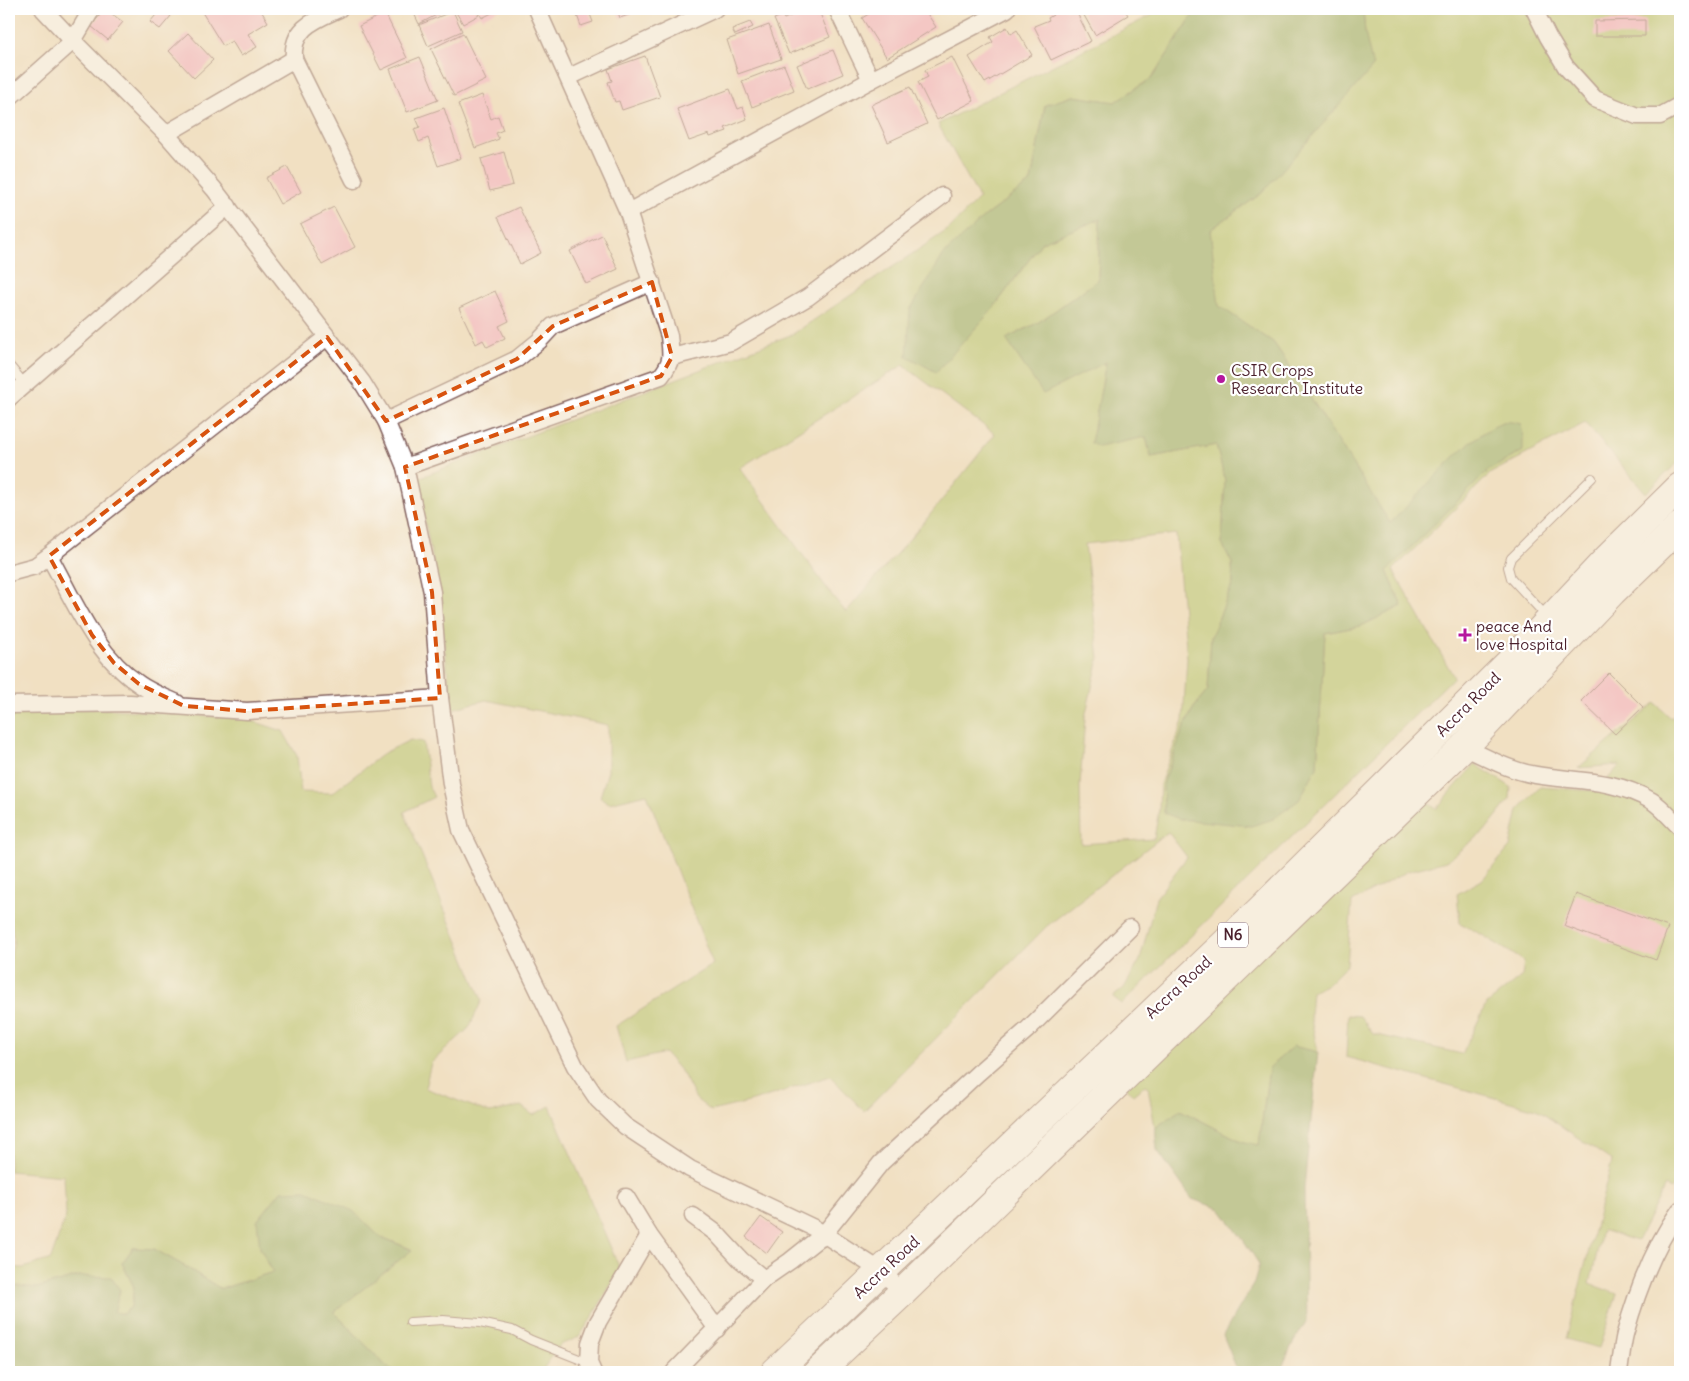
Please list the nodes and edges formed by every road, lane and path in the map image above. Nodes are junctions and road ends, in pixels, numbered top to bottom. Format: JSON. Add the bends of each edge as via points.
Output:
{"nodes":[{"id":1,"x":44,"y":9,"type":"edge"},
{"id":2,"x":92,"y":9,"type":"edge"},
{"id":3,"x":339,"y":9,"type":"edge"},
{"id":4,"x":538,"y":9,"type":"edge"},
{"id":5,"x":715,"y":9,"type":"edge"},
{"id":6,"x":837,"y":9,"type":"edge"},
{"id":7,"x":1007,"y":9,"type":"edge"},
{"id":8,"x":1534,"y":9,"type":"edge"},
{"id":9,"x":73,"y":41,"type":"junction"},
{"id":10,"x":294,"y":59,"type":"junction"},
{"id":11,"x":569,"y":77,"type":"junction"},
{"id":12,"x":872,"y":80,"type":"junction"},
{"id":13,"x":9,"y":98,"type":"edge"},
{"id":14,"x":1680,"y":106,"type":"edge"},
{"id":15,"x":166,"y":134,"type":"junction"},
{"id":16,"x":354,"y":180,"type":"dead end"},
{"id":17,"x":942,"y":196,"type":"dead end"},
{"id":18,"x":228,"y":206,"type":"junction"},
{"id":19,"x":628,"y":212,"type":"junction"},
{"id":20,"x":652,"y":282,"type":"junction"},
{"id":21,"x":327,"y":338,"type":"junction"},
{"id":22,"x":672,"y":357,"type":"junction"},
{"id":23,"x":9,"y":365,"type":"edge"},
{"id":24,"x":24,"y":383,"type":"junction"},
{"id":25,"x":9,"y":398,"type":"edge"},
{"id":26,"x":386,"y":421,"type":"junction"},
{"id":27,"x":405,"y":467,"type":"junction"},
{"id":28,"x":1592,"y":478,"type":"dead end"},
{"id":29,"x":1680,"y":487,"type":"edge"},
{"id":30,"x":1680,"y":526,"type":"edge"},
{"id":31,"x":49,"y":556,"type":"junction"},
{"id":32,"x":9,"y":573,"type":"edge"},
{"id":33,"x":1550,"y":620,"type":"junction"},
{"id":34,"x":440,"y":698,"type":"junction"},
{"id":35,"x":9,"y":705,"type":"edge"},
{"id":36,"x":184,"y":706,"type":"junction"},
{"id":37,"x":1464,"y":747,"type":"junction"},
{"id":38,"x":1680,"y":827,"type":"edge"},
{"id":39,"x":1130,"y":928,"type":"dead end"},
{"id":40,"x":626,"y":1197,"type":"dead end"},
{"id":41,"x":1680,"y":1210,"type":"edge"},
{"id":42,"x":693,"y":1216,"type":"dead end"},
{"id":43,"x":824,"y":1234,"type":"junction"},
{"id":44,"x":650,"y":1235,"type":"junction"},
{"id":45,"x":881,"y":1271,"type":"junction"},
{"id":46,"x":764,"y":1279,"type":"junction"},
{"id":47,"x":903,"y":1292,"type":"junction"},
{"id":48,"x":410,"y":1322,"type":"dead end"},
{"id":49,"x":717,"y":1329,"type":"junction"},
{"id":50,"x":829,"y":1366,"type":"edge"},
{"id":51,"x":591,"y":1368,"type":"edge"},
{"id":52,"x":674,"y":1372,"type":"edge"},
{"id":53,"x":775,"y":1372,"type":"edge"},
{"id":54,"x":1620,"y":1372,"type":"edge"}],
"edges":[{"from":1,"to":9,"type":"street"},
{"from":2,"to":9,"type":"street"},
{"from":3,"to":10,"type":"street","via":[[310,23],[296,37]]},
{"from":4,"to":11,"type":"street"},
{"from":5,"to":11,"type":"street"},
{"from":6,"to":12,"type":"street"},
{"from":7,"to":12,"type":"street"},
{"from":8,"to":14,"type":"street","via":[[1566,67],[1595,99],[1637,116],[1660,116]]},
{"from":9,"to":13,"type":"street"},
{"from":9,"to":15,"type":"street"},
{"from":10,"to":15,"type":"street"},
{"from":10,"to":16,"type":"street"},
{"from":11,"to":19,"type":"street"},
{"from":12,"to":19,"type":"street"},
{"from":15,"to":18,"type":"street"},
{"from":17,"to":22,"type":"street","via":[[808,297],[731,342]]},
{"from":18,"to":21,"type":"street"},
{"from":18,"to":24,"type":"street"},
{"from":19,"to":20,"type":"street"},
{"from":20,"to":22,"type":"street","via":[[670,336]]},
{"from":20,"to":26,"type":"street","via":[[553,326],[517,359]]},
{"from":21,"to":26,"type":"street","via":[[362,382]]},
{"from":21,"to":31,"type":"street"},
{"from":22,"to":27,"type":"street","via":[[661,376]]},
{"from":23,"to":24,"type":"lane"},
{"from":24,"to":25,"type":"street"},
{"from":26,"to":27,"type":"street"},
{"from":27,"to":34,"type":"street","via":[[432,592]]},
{"from":28,"to":33,"type":"lane","via":[[1511,558],[1508,568],[1511,578]]},
{"from":29,"to":33,"type":"highway","name":"Accra Road","number":"N6"},
{"from":30,"to":37,"type":"highway","name":"Accra Road","number":"N6"},
{"from":31,"to":32,"type":"street","via":[[35,566]]},
{"from":31,"to":36,"type":"street","via":[[92,635],[114,663],[139,684]]},
{"from":33,"to":45,"type":"highway","name":"Accra Road","number":"N6","via":[[1260,910]]},
{"from":34,"to":36,"type":"street","via":[[247,712]]},
{"from":34,"to":43,"type":"street","via":[[451,784],[461,830],[575,1066],[598,1100],[625,1126],[690,1169]]},
{"from":35,"to":36,"type":"street","via":[[130,703]]},
{"from":37,"to":38,"type":"street","via":[[1504,767],[1622,788],[1653,802]]},
{"from":37,"to":47,"type":"highway","name":"Accra Road","number":"N6"},
{"from":39,"to":43,"type":"street","via":[[1027,1030],[881,1163]]},
{"from":40,"to":44,"type":"street"},
{"from":41,"to":54,"type":"street","via":[[1669,1225],[1644,1278],[1625,1335]]},
{"from":42,"to":46,"type":"street","via":[[716,1233]]},
{"from":43,"to":45,"type":"street"},
{"from":43,"to":46,"type":"street"},
{"from":44,"to":49,"type":"street"},
{"from":44,"to":51,"type":"street","via":[[598,1322],[590,1343]]},
{"from":45,"to":47,"type":"street"},
{"from":45,"to":53,"type":"highway","name":"Accra Road","number":"N6"},
{"from":46,"to":49,"type":"street"},
{"from":47,"to":50,"type":"highway","name":"Accra Road","number":"N6"},
{"from":48,"to":51,"type":"lane","via":[[443,1320],[512,1330]]},
{"from":49,"to":52,"type":"street"}]}
